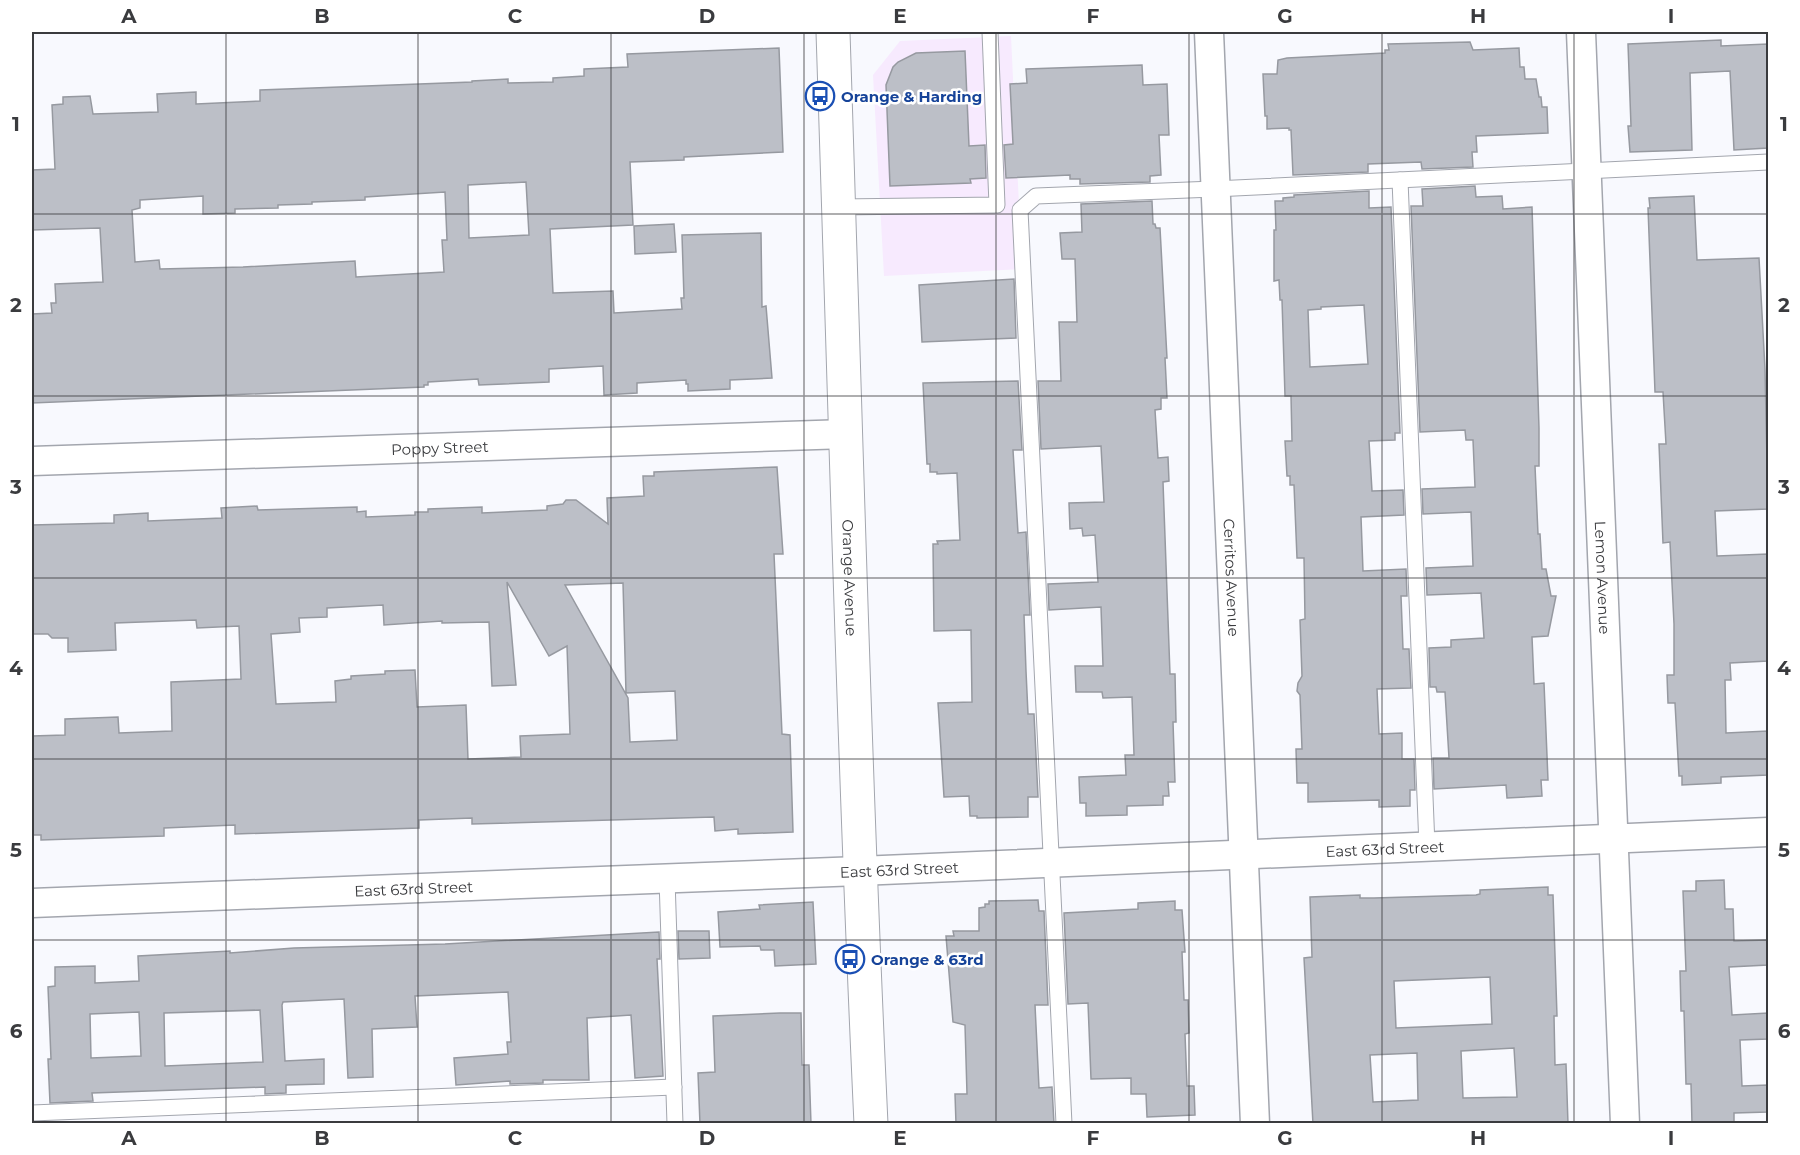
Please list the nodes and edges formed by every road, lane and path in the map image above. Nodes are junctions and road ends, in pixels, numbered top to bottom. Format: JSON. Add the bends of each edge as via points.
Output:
{"nodes":[{"id":1,"x":833,"y":32,"type":"edge"},
{"id":2,"x":990,"y":32,"type":"edge"},
{"id":3,"x":1209,"y":32,"type":"edge"},
{"id":4,"x":1581,"y":32,"type":"edge"},
{"id":5,"x":1768,"y":162,"type":"edge"},
{"id":6,"x":1586,"y":170,"type":"junction"},
{"id":7,"x":1400,"y":180,"type":"junction"},
{"id":8,"x":1214,"y":189,"type":"junction"},
{"id":9,"x":839,"y":207,"type":"junction"},
{"id":10,"x":847,"y":434,"type":"junction"},
{"id":11,"x":32,"y":461,"type":"edge"},
{"id":12,"x":1768,"y":832,"type":"edge"},
{"id":13,"x":1613,"y":838,"type":"junction"},
{"id":14,"x":1426,"y":846,"type":"junction"},
{"id":15,"x":1243,"y":853,"type":"junction"},
{"id":16,"x":1052,"y":861,"type":"junction"},
{"id":17,"x":859,"y":871,"type":"junction"},
{"id":18,"x":667,"y":879,"type":"junction"},
{"id":19,"x":32,"y":903,"type":"edge"},
{"id":20,"x":674,"y":1087,"type":"junction"},
{"id":21,"x":32,"y":1113,"type":"edge"},
{"id":22,"x":675,"y":1124,"type":"edge"},
{"id":23,"x":871,"y":1124,"type":"edge"},
{"id":24,"x":1064,"y":1124,"type":"edge"},
{"id":25,"x":1254,"y":1124,"type":"edge"},
{"id":26,"x":1625,"y":1124,"type":"edge"}],
"edges":[{"from":1,"to":9,"type":"street","name":"Orange Avenue"},
{"from":2,"to":9,"type":"lane","via":[[997,205]]},
{"from":3,"to":8,"type":"street","name":"Cerritos Avenue"},
{"from":4,"to":6,"type":"street","name":"Lemon Avenue"},
{"from":5,"to":6,"type":"lane"},
{"from":6,"to":7,"type":"lane"},
{"from":6,"to":13,"type":"street","name":"Lemon Avenue"},
{"from":7,"to":8,"type":"lane"},
{"from":7,"to":14,"type":"lane"},
{"from":8,"to":15,"type":"street","name":"Cerritos Avenue"},
{"from":8,"to":16,"type":"lane","via":[[1036,196],[1020,210]]},
{"from":9,"to":10,"type":"street","name":"Orange Avenue"},
{"from":10,"to":11,"type":"street","name":"Poppy Street"},
{"from":10,"to":17,"type":"street","name":"Orange Avenue"},
{"from":12,"to":13,"type":"street","name":"East 63rd Street"},
{"from":13,"to":14,"type":"street","name":"East 63rd Street"},
{"from":13,"to":26,"type":"street","name":"Lemon Avenue"},
{"from":14,"to":15,"type":"street","name":"East 63rd Street"},
{"from":15,"to":16,"type":"street","name":"East 63rd Street"},
{"from":15,"to":25,"type":"street","name":"Cerritos Avenue"},
{"from":16,"to":17,"type":"street","name":"East 63rd Street"},
{"from":16,"to":24,"type":"lane"},
{"from":17,"to":18,"type":"street","name":"East 63rd Street"},
{"from":17,"to":23,"type":"street","name":"Orange Avenue"},
{"from":18,"to":19,"type":"street","name":"East 63rd Street"},
{"from":18,"to":20,"type":"lane"},
{"from":20,"to":21,"type":"lane"},
{"from":20,"to":22,"type":"lane"}]}
